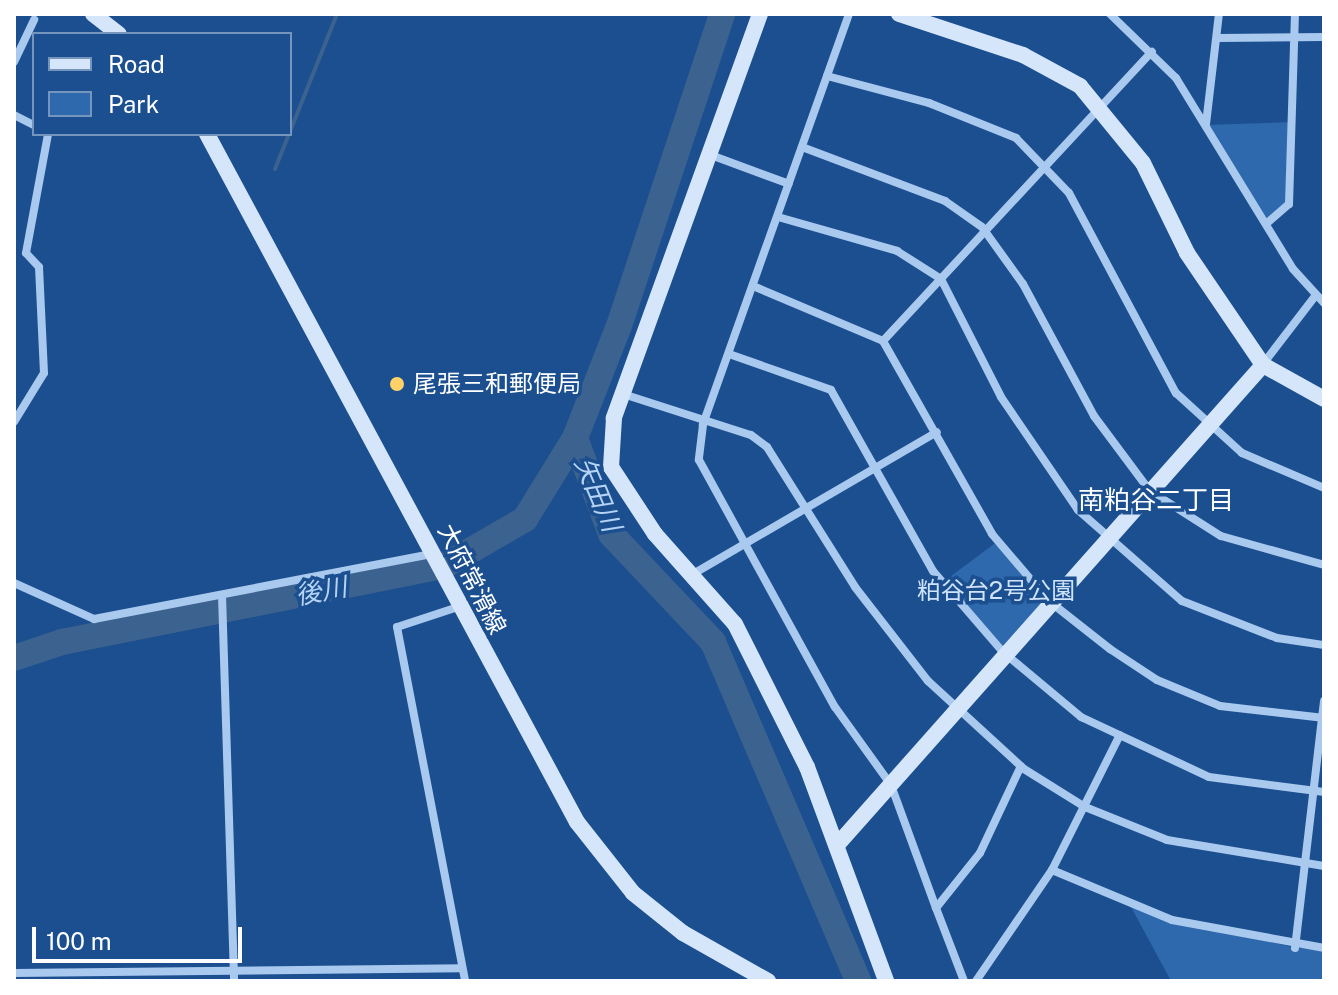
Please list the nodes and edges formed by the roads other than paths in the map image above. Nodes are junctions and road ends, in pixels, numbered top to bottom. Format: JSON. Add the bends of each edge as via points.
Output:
{"nodes":[{"id":1,"x":93,"y":14,"type":"edge"},
{"id":2,"x":760,"y":14,"type":"edge"},
{"id":3,"x":849,"y":14,"type":"edge"},
{"id":4,"x":899,"y":14,"type":"edge"},
{"id":5,"x":1110,"y":14,"type":"edge"},
{"id":6,"x":1219,"y":14,"type":"edge"},
{"id":7,"x":1295,"y":14,"type":"edge"},
{"id":8,"x":34,"y":20,"type":"dead end"},
{"id":9,"x":116,"y":32,"type":"edge"},
{"id":10,"x":1295,"y":36,"type":"junction"},
{"id":11,"x":1324,"y":37,"type":"edge"},
{"id":12,"x":1218,"y":38,"type":"junction"},
{"id":13,"x":1152,"y":52,"type":"junction"},
{"id":14,"x":14,"y":62,"type":"edge"},
{"id":15,"x":827,"y":76,"type":"junction"},
{"id":16,"x":1101,"y":106,"type":"junction"},
{"id":17,"x":14,"y":115,"type":"edge"},
{"id":18,"x":32,"y":124,"type":"edge"},
{"id":19,"x":1205,"y":125,"type":"junction"},
{"id":20,"x":48,"y":136,"type":"edge"},
{"id":21,"x":208,"y":136,"type":"edge"},
{"id":22,"x":802,"y":147,"type":"junction"},
{"id":23,"x":708,"y":154,"type":"junction"},
{"id":24,"x":1044,"y":164,"type":"junction"},
{"id":25,"x":789,"y":184,"type":"junction"},
{"id":26,"x":778,"y":217,"type":"junction"},
{"id":27,"x":1266,"y":224,"type":"junction"},
{"id":28,"x":982,"y":227,"type":"junction"},
{"id":29,"x":941,"y":279,"type":"junction"},
{"id":30,"x":753,"y":286,"type":"junction"},
{"id":31,"x":1316,"y":295,"type":"junction"},
{"id":32,"x":1324,"y":303,"type":"edge"},
{"id":33,"x":883,"y":341,"type":"junction"},
{"id":34,"x":729,"y":354,"type":"junction"},
{"id":35,"x":1263,"y":365,"type":"junction"},
{"id":36,"x":623,"y":394,"type":"junction"},
{"id":37,"x":1324,"y":399,"type":"edge"},
{"id":38,"x":14,"y":422,"type":"edge"},
{"id":39,"x":703,"y":425,"type":"junction"},
{"id":40,"x":1207,"y":426,"type":"junction"},
{"id":41,"x":937,"y":432,"type":"junction"},
{"id":42,"x":874,"y":466,"type":"junction"},
{"id":43,"x":1324,"y":488,"type":"edge"},
{"id":44,"x":1150,"y":491,"type":"junction"},
{"id":45,"x":805,"y":502,"type":"junction"},
{"id":46,"x":1108,"y":536,"type":"junction"},
{"id":47,"x":742,"y":542,"type":"junction"},
{"id":48,"x":433,"y":554,"type":"junction"},
{"id":49,"x":1324,"y":565,"type":"edge"},
{"id":50,"x":693,"y":574,"type":"junction"},
{"id":51,"x":14,"y":583,"type":"edge"},
{"id":52,"x":222,"y":595,"type":"junction"},
{"id":53,"x":1049,"y":601,"type":"junction"},
{"id":54,"x":458,"y":607,"type":"junction"},
{"id":55,"x":1324,"y":645,"type":"edge"},
{"id":56,"x":1003,"y":652,"type":"junction"},
{"id":57,"x":1324,"y":701,"type":"edge"},
{"id":58,"x":957,"y":710,"type":"junction"},
{"id":59,"x":1323,"y":718,"type":"edge"},
{"id":60,"x":1120,"y":735,"type":"junction"},
{"id":61,"x":1021,"y":766,"type":"junction"},
{"id":62,"x":891,"y":785,"type":"junction"},
{"id":63,"x":1313,"y":791,"type":"junction"},
{"id":64,"x":1324,"y":792,"type":"edge"},
{"id":65,"x":1085,"y":807,"type":"junction"},
{"id":66,"x":838,"y":844,"type":"junction"},
{"id":67,"x":1305,"y":866,"type":"junction"},
{"id":68,"x":1324,"y":866,"type":"edge"},
{"id":69,"x":1052,"y":870,"type":"junction"},
{"id":70,"x":936,"y":908,"type":"junction"},
{"id":71,"x":1295,"y":948,"type":"junction"},
{"id":72,"x":1324,"y":948,"type":"edge"},
{"id":73,"x":462,"y":968,"type":"junction"},
{"id":74,"x":234,"y":970,"type":"junction"},
{"id":75,"x":14,"y":973,"type":"edge"},
{"id":76,"x":110,"y":977,"type":"edge"},
{"id":77,"x":747,"y":977,"type":"edge"},
{"id":78,"x":234,"y":981,"type":"edge"},
{"id":79,"x":465,"y":981,"type":"edge"},
{"id":80,"x":768,"y":981,"type":"edge"},
{"id":81,"x":886,"y":981,"type":"edge"},
{"id":82,"x":964,"y":981,"type":"edge"},
{"id":83,"x":976,"y":981,"type":"edge"}],
"edges":[{"from":1,"to":9,"type":"street"},
{"from":2,"to":23,"type":"street"},
{"from":3,"to":15,"type":"street"},
{"from":4,"to":16,"type":"street","via":[[1059,71]]},
{"from":5,"to":13,"type":"street"},
{"from":6,"to":12,"type":"street"},
{"from":7,"to":10,"type":"street"},
{"from":8,"to":14,"type":"street"},
{"from":10,"to":11,"type":"street"},
{"from":10,"to":12,"type":"street"},
{"from":10,"to":27,"type":"street","via":[[1289,204]]},
{"from":12,"to":19,"type":"street"},
{"from":13,"to":16,"type":"street"},
{"from":13,"to":19,"type":"street"},
{"from":15,"to":22,"type":"street"},
{"from":15,"to":24,"type":"street","via":[[983,121]]},
{"from":16,"to":24,"type":"street"},
{"from":16,"to":35,"type":"street","via":[[1143,163],[1193,264]]},
{"from":17,"to":18,"type":"street"},
{"from":19,"to":27,"type":"street"},
{"from":20,"to":38,"type":"street","via":[[26,253],[39,267],[44,373]]},
{"from":21,"to":48,"type":"street","name":"大府常滑線"},
{"from":22,"to":25,"type":"street"},
{"from":22,"to":28,"type":"street","via":[[945,201]]},
{"from":23,"to":25,"type":"street"},
{"from":23,"to":36,"type":"street"},
{"from":24,"to":28,"type":"street"},
{"from":24,"to":40,"type":"street","via":[[1069,193],[1176,393]]},
{"from":25,"to":26,"type":"street"},
{"from":26,"to":29,"type":"street","via":[[897,251]]},
{"from":26,"to":30,"type":"street"},
{"from":27,"to":31,"type":"street"},
{"from":28,"to":29,"type":"street"},
{"from":28,"to":44,"type":"street","via":[[1023,284],[1094,416]]},
{"from":29,"to":33,"type":"street"},
{"from":29,"to":46,"type":"street","via":[[1031,445],[1078,510]]},
{"from":30,"to":33,"type":"street"},
{"from":30,"to":34,"type":"street"},
{"from":31,"to":32,"type":"street"},
{"from":31,"to":35,"type":"street"},
{"from":33,"to":41,"type":"street"},
{"from":34,"to":39,"type":"street"},
{"from":34,"to":42,"type":"street","via":[[831,390]]},
{"from":35,"to":37,"type":"street"},
{"from":35,"to":40,"type":"street"},
{"from":36,"to":39,"type":"street"},
{"from":36,"to":50,"type":"street","via":[[611,467],[655,534]]},
{"from":39,"to":45,"type":"street","via":[[751,435],[767,447]]},
{"from":39,"to":47,"type":"street","via":[[699,460]]},
{"from":40,"to":43,"type":"street","via":[[1242,453]]},
{"from":40,"to":44,"type":"street"},
{"from":41,"to":42,"type":"street"},
{"from":41,"to":53,"type":"street","via":[[992,534]]},
{"from":42,"to":45,"type":"street"},
{"from":42,"to":56,"type":"street","via":[[933,571]]},
{"from":44,"to":46,"type":"street"},
{"from":44,"to":49,"type":"street","via":[[1233,541]]},
{"from":45,"to":47,"type":"street"},
{"from":45,"to":58,"type":"street","via":[[855,587]]},
{"from":46,"to":53,"type":"street"},
{"from":46,"to":55,"type":"street","via":[[1182,601],[1277,638]]},
{"from":47,"to":50,"type":"street"},
{"from":47,"to":62,"type":"street","via":[[835,707]]},
{"from":48,"to":52,"type":"street"},
{"from":48,"to":54,"type":"street","name":"大府常滑線"},
{"from":50,"to":66,"type":"street","via":[[735,624]]},
{"from":51,"to":52,"type":"street","via":[[94,619]]},
{"from":52,"to":74,"type":"street","via":[[229,627]]},
{"from":53,"to":56,"type":"street"},
{"from":53,"to":59,"type":"street","via":[[1167,685],[1239,710]]},
{"from":54,"to":73,"type":"street","via":[[397,627]]},
{"from":54,"to":77,"type":"street","name":"大府常滑線","via":[[577,822],[633,893]]},
{"from":56,"to":58,"type":"street"},
{"from":56,"to":60,"type":"street","via":[[1081,717]]},
{"from":57,"to":59,"type":"street"},
{"from":58,"to":61,"type":"street"},
{"from":58,"to":62,"type":"street"},
{"from":59,"to":63,"type":"street"},
{"from":60,"to":63,"type":"street","via":[[1209,777]]},
{"from":60,"to":65,"type":"street"},
{"from":61,"to":65,"type":"street"},
{"from":61,"to":70,"type":"street","via":[[980,853]]},
{"from":62,"to":66,"type":"street"},
{"from":62,"to":70,"type":"street"},
{"from":63,"to":64,"type":"street"},
{"from":63,"to":67,"type":"street"},
{"from":65,"to":67,"type":"street","via":[[1167,840]]},
{"from":65,"to":69,"type":"street"},
{"from":66,"to":81,"type":"street"},
{"from":67,"to":68,"type":"street"},
{"from":67,"to":71,"type":"street"},
{"from":69,"to":71,"type":"street","via":[[1172,920]]},
{"from":69,"to":83,"type":"street"},
{"from":70,"to":82,"type":"street"},
{"from":71,"to":72,"type":"street"},
{"from":73,"to":74,"type":"street"},
{"from":73,"to":79,"type":"street"},
{"from":74,"to":76,"type":"street"},
{"from":74,"to":78,"type":"street"},
{"from":75,"to":76,"type":"street"},
{"from":77,"to":80,"type":"street","name":"大府常滑線"}]}
